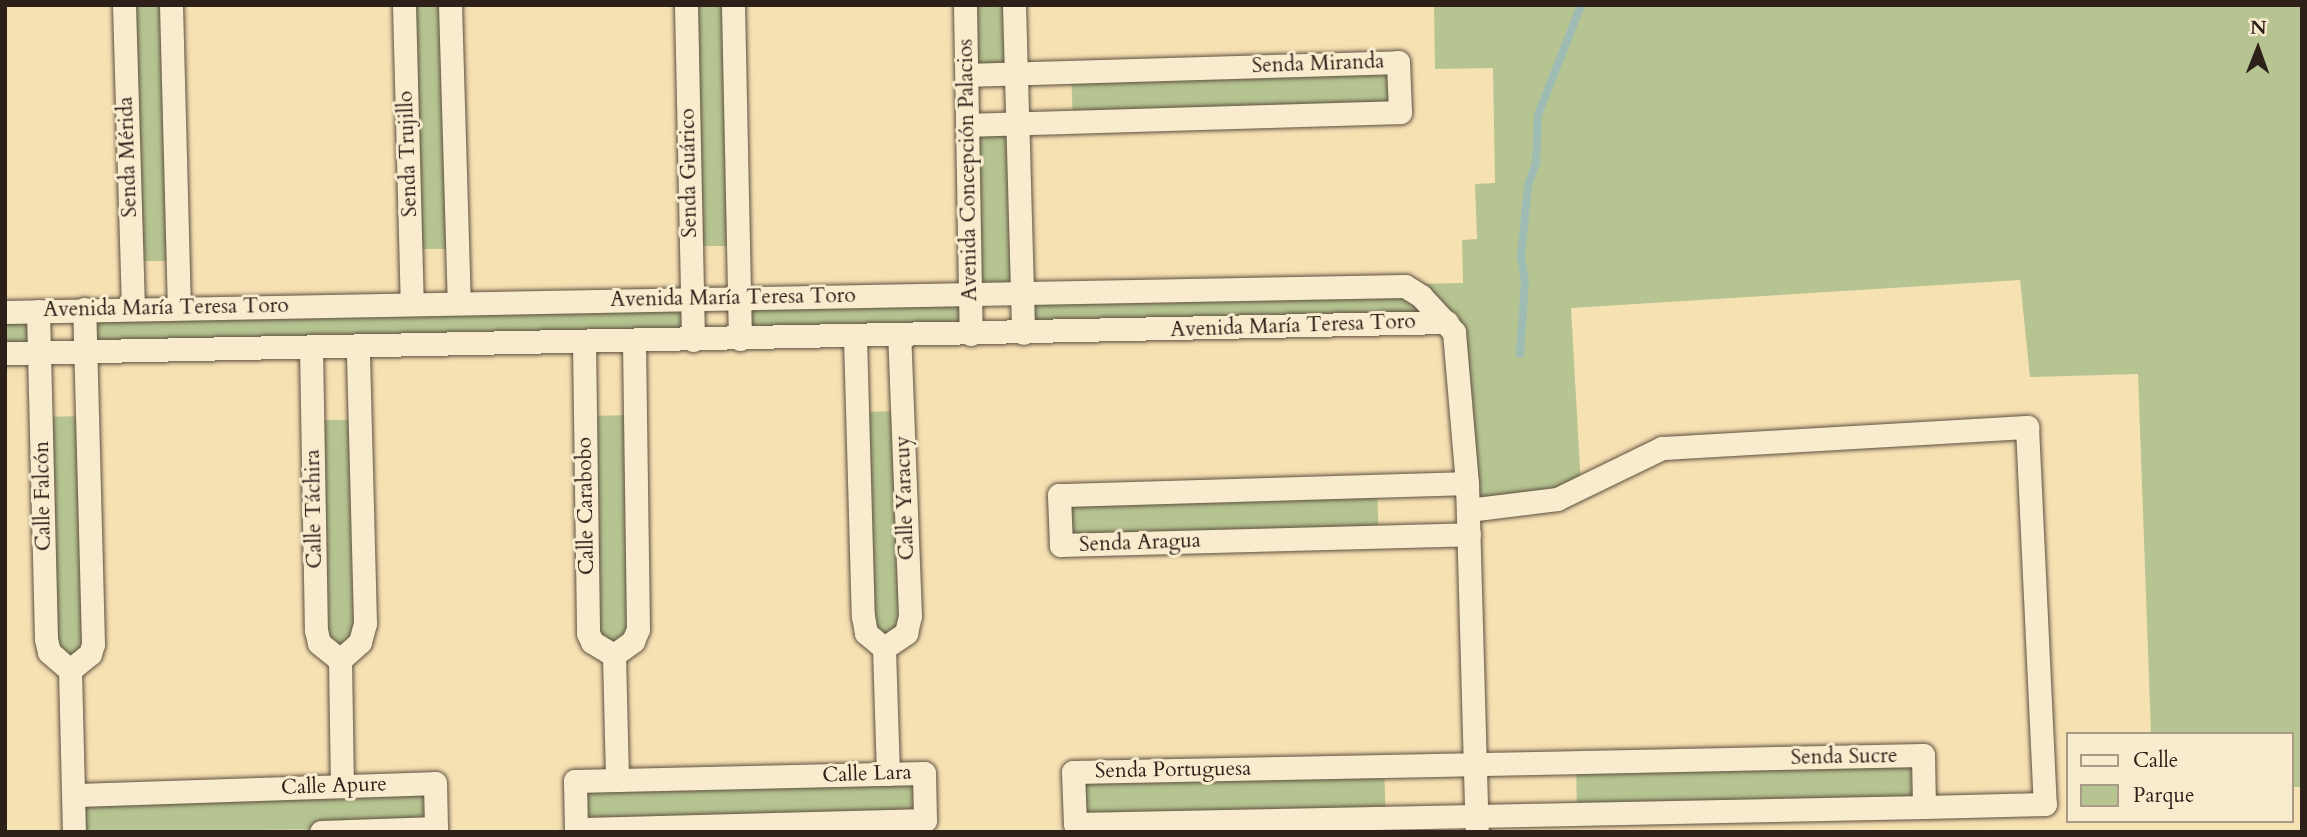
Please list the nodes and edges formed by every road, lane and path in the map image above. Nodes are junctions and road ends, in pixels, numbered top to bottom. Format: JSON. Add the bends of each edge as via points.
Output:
{"nodes":[{"id":1,"x":124,"y":5,"type":"edge"},
{"id":2,"x":171,"y":5,"type":"edge"},
{"id":3,"x":404,"y":5,"type":"edge"},
{"id":4,"x":450,"y":5,"type":"edge"},
{"id":5,"x":686,"y":5,"type":"edge"},
{"id":6,"x":733,"y":5,"type":"edge"},
{"id":7,"x":965,"y":5,"type":"edge"},
{"id":8,"x":1014,"y":5,"type":"edge"},
{"id":9,"x":1016,"y":73,"type":"junction"},
{"id":10,"x":967,"y":75,"type":"junction"},
{"id":11,"x":1017,"y":124,"type":"junction"},
{"id":12,"x":967,"y":125,"type":"junction"},
{"id":13,"x":1022,"y":293,"type":"junction"},
{"id":14,"x":971,"y":294,"type":"junction"},
{"id":15,"x":739,"y":298,"type":"junction"},
{"id":16,"x":692,"y":299,"type":"junction"},
{"id":17,"x":459,"y":302,"type":"junction"},
{"id":18,"x":412,"y":303,"type":"junction"},
{"id":19,"x":179,"y":307,"type":"junction"},
{"id":20,"x":133,"y":308,"type":"junction"},
{"id":21,"x":84,"y":309,"type":"junction"},
{"id":22,"x":38,"y":311,"type":"junction"},
{"id":23,"x":5,"y":312,"type":"edge"},
{"id":24,"x":1447,"y":322,"type":"junction"},
{"id":25,"x":1023,"y":333,"type":"junction"},
{"id":26,"x":971,"y":334,"type":"junction"},
{"id":27,"x":900,"y":336,"type":"junction"},
{"id":28,"x":855,"y":337,"type":"junction"},
{"id":29,"x":740,"y":339,"type":"junction"},
{"id":30,"x":693,"y":340,"type":"junction"},
{"id":31,"x":584,"y":342,"type":"junction"},
{"id":32,"x":634,"y":342,"type":"junction"},
{"id":33,"x":358,"y":347,"type":"junction"},
{"id":34,"x":311,"y":348,"type":"junction"},
{"id":35,"x":86,"y":352,"type":"junction"},
{"id":36,"x":5,"y":353,"type":"edge"},
{"id":37,"x":39,"y":353,"type":"junction"},
{"id":38,"x":1467,"y":484,"type":"junction"},
{"id":39,"x":1468,"y":510,"type":"junction"},
{"id":40,"x":1469,"y":534,"type":"junction"},
{"id":41,"x":884,"y":648,"type":"junction"},
{"id":42,"x":614,"y":655,"type":"junction"},
{"id":43,"x":340,"y":660,"type":"junction"},
{"id":44,"x":70,"y":670,"type":"junction"},
{"id":45,"x":1475,"y":764,"type":"junction"},
{"id":46,"x":888,"y":774,"type":"junction"},
{"id":47,"x":617,"y":780,"type":"junction"},
{"id":48,"x":342,"y":786,"type":"junction"},
{"id":49,"x":74,"y":795,"type":"junction"},
{"id":50,"x":1924,"y":807,"type":"junction"},
{"id":51,"x":1477,"y":824,"type":"edge"},
{"id":52,"x":74,"y":832,"type":"edge"},
{"id":53,"x":321,"y":832,"type":"edge"}],
"edges":[{"from":1,"to":20,"type":"street","name":"Senda Mérida"},
{"from":2,"to":19,"type":"street"},
{"from":3,"to":18,"type":"street","name":"Senda Trujillo"},
{"from":4,"to":17,"type":"street"},
{"from":5,"to":16,"type":"street","name":"Senda Guárico"},
{"from":6,"to":15,"type":"street"},
{"from":7,"to":10,"type":"street","name":"Avenida Concepción Palacios"},
{"from":8,"to":9,"type":"street"},
{"from":9,"to":10,"type":"street","name":"Senda Miranda"},
{"from":9,"to":11,"type":"street"},
{"from":9,"to":11,"type":"street","name":"Senda Miranda","via":[[1398,62],[1400,112]]},
{"from":10,"to":12,"type":"street","name":"Avenida Concepción Palacios"},
{"from":11,"to":12,"type":"street","name":"Senda Miranda"},
{"from":11,"to":13,"type":"street"},
{"from":12,"to":14,"type":"street","name":"Avenida Concepción Palacios"},
{"from":13,"to":14,"type":"street","name":"Avenida María Teresa Toro"},
{"from":13,"to":24,"type":"street","name":"Avenida María Teresa Toro","via":[[1405,286]]},
{"from":13,"to":25,"type":"street"},
{"from":14,"to":15,"type":"street","name":"Avenida María Teresa Toro"},
{"from":14,"to":26,"type":"street","name":"Avenida Concepción Palacios"},
{"from":15,"to":16,"type":"street","name":"Avenida María Teresa Toro"},
{"from":15,"to":29,"type":"street"},
{"from":16,"to":17,"type":"street","name":"Avenida María Teresa Toro"},
{"from":16,"to":30,"type":"street","name":"Senda Guárico"},
{"from":17,"to":18,"type":"street","name":"Avenida María Teresa Toro"},
{"from":18,"to":19,"type":"street","name":"Avenida María Teresa Toro"},
{"from":19,"to":20,"type":"street","name":"Avenida María Teresa Toro"},
{"from":20,"to":21,"type":"street","name":"Avenida María Teresa Toro"},
{"from":21,"to":22,"type":"street","name":"Avenida María Teresa Toro"},
{"from":21,"to":35,"type":"street"},
{"from":22,"to":23,"type":"street","name":"Avenida María Teresa Toro"},
{"from":22,"to":37,"type":"street","name":"Calle Falcón"},
{"from":24,"to":25,"type":"street","name":"Avenida María Teresa Toro"},
{"from":24,"to":38,"type":"street","name":"Avenida María Teresa Toro","via":[[1454,332]]},
{"from":25,"to":26,"type":"street","name":"Avenida María Teresa Toro"},
{"from":26,"to":27,"type":"street","name":"Avenida María Teresa Toro"},
{"from":27,"to":28,"type":"street","name":"Avenida María Teresa Toro"},
{"from":27,"to":41,"type":"street","name":"Calle Yaracuy","via":[[909,616],[906,633]]},
{"from":28,"to":29,"type":"street","name":"Avenida María Teresa Toro"},
{"from":28,"to":41,"type":"street","via":[[863,616],[866,633]]},
{"from":29,"to":30,"type":"street","name":"Avenida María Teresa Toro"},
{"from":30,"to":32,"type":"street","name":"Avenida María Teresa Toro"},
{"from":31,"to":32,"type":"street","name":"Avenida María Teresa Toro"},
{"from":31,"to":33,"type":"street","name":"Avenida María Teresa Toro"},
{"from":31,"to":42,"type":"street","name":"Calle Carabobo","via":[[588,633],[592,642]]},
{"from":32,"to":42,"type":"street","via":[[638,629],[633,641]]},
{"from":33,"to":34,"type":"street","name":"Avenida María Teresa Toro"},
{"from":33,"to":43,"type":"street","via":[[365,624],[360,642]]},
{"from":34,"to":35,"type":"street","name":"Avenida María Teresa Toro"},
{"from":34,"to":43,"type":"street","name":"Calle Táchira","via":[[316,630],[319,643]]},
{"from":35,"to":37,"type":"street","name":"Avenida María Teresa Toro"},
{"from":35,"to":44,"type":"street","via":[[93,644],[90,654]]},
{"from":36,"to":37,"type":"street","name":"Avenida María Teresa Toro"},
{"from":37,"to":44,"type":"street","name":"Calle Falcón","via":[[46,639],[49,652]]},
{"from":38,"to":39,"type":"street","name":"Avenida María Teresa Toro"},
{"from":38,"to":40,"type":"street","name":"Senda Aragua","via":[[1059,495],[1060,545]]},
{"from":39,"to":40,"type":"street","name":"Avenida María Teresa Toro"},
{"from":39,"to":50,"type":"street","via":[[1557,499],[1662,447],[2027,427],[2045,804]]},
{"from":40,"to":45,"type":"street","name":"Avenida María Teresa Toro"},
{"from":41,"to":46,"type":"street"},
{"from":42,"to":47,"type":"street"},
{"from":43,"to":48,"type":"street"},
{"from":44,"to":49,"type":"street"},
{"from":45,"to":50,"type":"street","name":"Senda Sucre","via":[[1923,755]]},
{"from":45,"to":51,"type":"street","name":"Avenida María Teresa Toro"},
{"from":45,"to":51,"type":"street","name":"Senda Portuguesa","via":[[1073,772],[1074,824]]},
{"from":46,"to":47,"type":"street","name":"Calle Lara"},
{"from":46,"to":47,"type":"street","name":"Calle Lara","via":[[924,772],[925,820],[576,829],[575,782]]},
{"from":48,"to":49,"type":"street","name":"Calle Apure"},
{"from":48,"to":53,"type":"street","name":"Calle Apure","via":[[435,783],[436,828]]},
{"from":49,"to":52,"type":"street"},
{"from":50,"to":51,"type":"street"}]}
